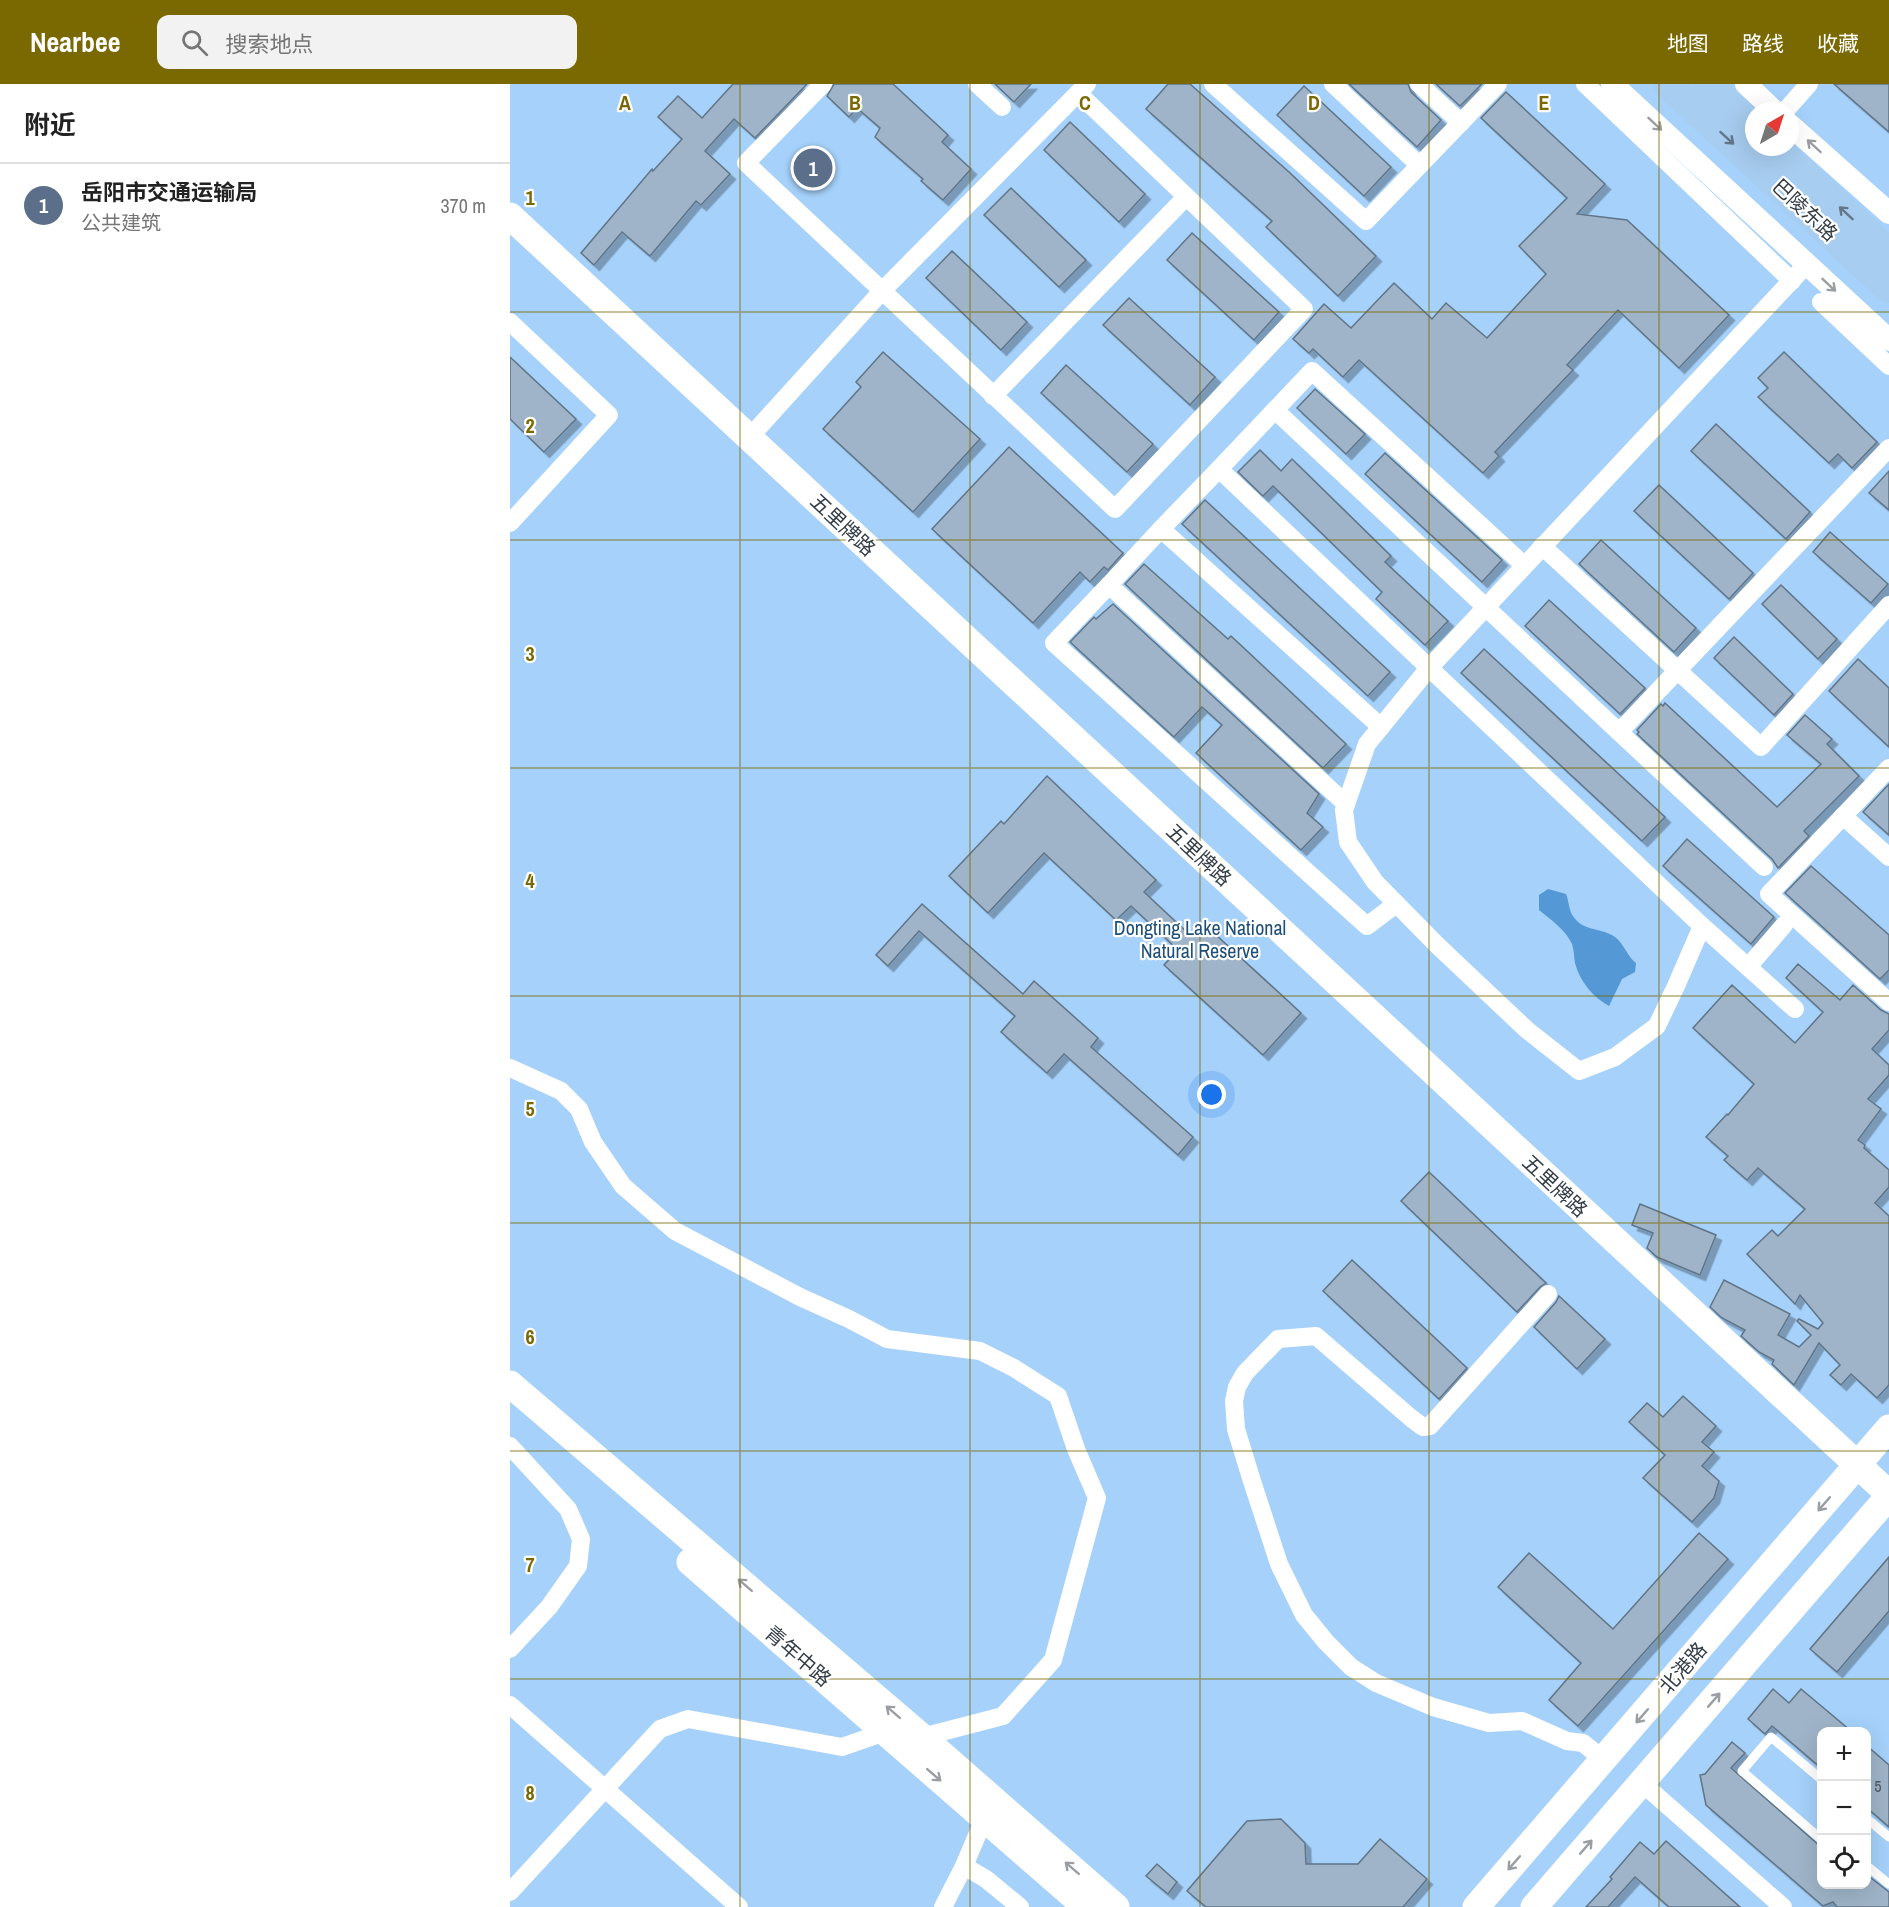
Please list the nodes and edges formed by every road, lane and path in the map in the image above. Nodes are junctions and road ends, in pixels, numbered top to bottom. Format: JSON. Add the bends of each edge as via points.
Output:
{"nodes":[{"id":1,"x":823,"y":84,"type":"edge"},
{"id":2,"x":977,"y":84,"type":"edge"},
{"id":3,"x":1213,"y":84,"type":"edge"},
{"id":4,"x":1333,"y":84,"type":"edge"},
{"id":5,"x":1419,"y":84,"type":"edge"},
{"id":6,"x":1498,"y":84,"type":"edge"},
{"id":7,"x":1585,"y":84,"type":"edge"},
{"id":8,"x":1612,"y":84,"type":"edge"},
{"id":9,"x":1668,"y":84,"type":"edge"},
{"id":10,"x":1708,"y":84,"type":"edge"},
{"id":11,"x":1746,"y":84,"type":"edge"},
{"id":12,"x":1809,"y":84,"type":"edge"},
{"id":13,"x":1083,"y":89,"type":"edge"},
{"id":14,"x":1765,"y":102,"type":"edge"},
{"id":15,"x":1793,"y":102,"type":"edge"},
{"id":16,"x":1002,"y":107,"type":"dead end"},
{"id":17,"x":1745,"y":119,"type":"edge"},
{"id":18,"x":1461,"y":123,"type":"junction"},
{"id":19,"x":1799,"y":133,"type":"edge"},
{"id":20,"x":1785,"y":156,"type":"edge"},
{"id":21,"x":1419,"y":165,"type":"junction"},
{"id":22,"x":1186,"y":197,"type":"junction"},
{"id":23,"x":1889,"y":213,"type":"edge"},
{"id":24,"x":510,"y":216,"type":"edge"},
{"id":25,"x":510,"y":237,"type":"edge"},
{"id":26,"x":1889,"y":253,"type":"edge"},
{"id":27,"x":1807,"y":264,"type":"junction"},
{"id":28,"x":1792,"y":281,"type":"junction"},
{"id":29,"x":1889,"y":288,"type":"edge"},
{"id":30,"x":882,"y":291,"type":"junction"},
{"id":31,"x":1821,"y":302,"type":"dead end"},
{"id":32,"x":510,"y":322,"type":"edge"},
{"id":33,"x":1889,"y":340,"type":"edge"},
{"id":34,"x":1889,"y":366,"type":"edge"},
{"id":35,"x":993,"y":396,"type":"junction"},
{"id":36,"x":1275,"y":410,"type":"junction"},
{"id":37,"x":749,"y":438,"type":"junction"},
{"id":38,"x":1889,"y":448,"type":"edge"},
{"id":39,"x":1219,"y":469,"type":"junction"},
{"id":40,"x":510,"y":523,"type":"edge"},
{"id":41,"x":1161,"y":529,"type":"junction"},
{"id":42,"x":1542,"y":546,"type":"junction"},
{"id":43,"x":1524,"y":565,"type":"junction"},
{"id":44,"x":1109,"y":585,"type":"junction"},
{"id":45,"x":1889,"y":605,"type":"edge"},
{"id":46,"x":1485,"y":607,"type":"junction"},
{"id":47,"x":1430,"y":668,"type":"junction"},
{"id":48,"x":1678,"y":670,"type":"junction"},
{"id":49,"x":1381,"y":727,"type":"junction"},
{"id":50,"x":1619,"y":732,"type":"junction"},
{"id":51,"x":1889,"y":768,"type":"edge"},
{"id":52,"x":1346,"y":804,"type":"junction"},
{"id":53,"x":1843,"y":816,"type":"junction"},
{"id":54,"x":1889,"y":857,"type":"edge"},
{"id":55,"x":1764,"y":867,"type":"dead end"},
{"id":56,"x":1396,"y":904,"type":"junction"},
{"id":57,"x":1784,"y":925,"type":"dead end"},
{"id":58,"x":1702,"y":926,"type":"junction"},
{"id":59,"x":1748,"y":968,"type":"junction"},
{"id":60,"x":1889,"y":1002,"type":"edge"},
{"id":61,"x":1795,"y":1009,"type":"dead end"},
{"id":62,"x":510,"y":1068,"type":"edge"},
{"id":63,"x":1548,"y":1294,"type":"dead end"},
{"id":64,"x":510,"y":1384,"type":"edge"},
{"id":65,"x":510,"y":1406,"type":"edge"},
{"id":66,"x":1889,"y":1428,"type":"edge"},
{"id":67,"x":510,"y":1446,"type":"edge"},
{"id":68,"x":1852,"y":1471,"type":"junction"},
{"id":69,"x":1886,"y":1498,"type":"edge"},
{"id":70,"x":510,"y":1649,"type":"edge"},
{"id":71,"x":510,"y":1705,"type":"edge"},
{"id":72,"x":885,"y":1732,"type":"junction"},
{"id":73,"x":922,"y":1737,"type":"junction"},
{"id":74,"x":1604,"y":1760,"type":"junction"},
{"id":75,"x":1817,"y":1777,"type":"edge"},
{"id":76,"x":1642,"y":1783,"type":"junction"},
{"id":77,"x":984,"y":1819,"type":"junction"},
{"id":78,"x":1871,"y":1822,"type":"edge"},
{"id":79,"x":1817,"y":1837,"type":"edge"},
{"id":80,"x":1889,"y":1837,"type":"edge"},
{"id":81,"x":964,"y":1866,"type":"junction"},
{"id":82,"x":1871,"y":1869,"type":"edge"},
{"id":83,"x":1889,"y":1884,"type":"edge"},
{"id":84,"x":510,"y":1892,"type":"edge"},
{"id":85,"x":739,"y":1907,"type":"edge"},
{"id":86,"x":942,"y":1907,"type":"edge"},
{"id":87,"x":1020,"y":1907,"type":"edge"},
{"id":88,"x":1086,"y":1907,"type":"edge"},
{"id":89,"x":1116,"y":1907,"type":"edge"},
{"id":90,"x":1476,"y":1907,"type":"edge"},
{"id":91,"x":1534,"y":1907,"type":"edge"},
{"id":92,"x":1783,"y":1907,"type":"edge"}],
"edges":[{"from":1,"to":30,"type":"street","via":[[746,163]]},
{"from":2,"to":16,"type":"street"},
{"from":3,"to":21,"type":"street","via":[[1366,221]]},
{"from":4,"to":21,"type":"street"},
{"from":5,"to":18,"type":"street"},
{"from":6,"to":18,"type":"street"},
{"from":7,"to":28,"type":"street"},
{"from":8,"to":27,"type":"street","one_way":true},
{"from":9,"to":29,"type":"main road","name":"巴陵东路","one_way":true},
{"from":10,"to":17,"type":"main road"},
{"from":11,"to":14,"type":"street"},
{"from":12,"to":15,"type":"street"},
{"from":13,"to":22,"type":"street"},
{"from":13,"to":30,"type":"street"},
{"from":18,"to":21,"type":"street"},
{"from":23,"to":19,"type":"street","one_way":true},
{"from":26,"to":20,"type":"main road","name":"巴陵东路","one_way":true},
{"from":22,"to":35,"type":"street"},
{"from":22,"to":35,"type":"street","via":[[1304,309],[1115,509]]},
{"from":24,"to":37,"type":"main road","name":"五里牌路"},
{"from":25,"to":68,"type":"main road","name":"五里牌路"},
{"from":27,"to":28,"type":"street"},
{"from":27,"to":33,"type":"street","one_way":true},
{"from":28,"to":42,"type":"street"},
{"from":30,"to":35,"type":"street"},
{"from":30,"to":37,"type":"street"},
{"from":31,"to":34,"type":"street"},
{"from":32,"to":40,"type":"street","via":[[609,415]]},
{"from":36,"to":39,"type":"street"},
{"from":36,"to":43,"type":"street","via":[[1312,371]]},
{"from":36,"to":46,"type":"street"},
{"from":37,"to":68,"type":"main road","name":"五里牌路"},
{"from":38,"to":48,"type":"street"},
{"from":39,"to":41,"type":"street"},
{"from":39,"to":47,"type":"street"},
{"from":41,"to":44,"type":"street"},
{"from":41,"to":49,"type":"street"},
{"from":42,"to":43,"type":"street"},
{"from":42,"to":48,"type":"street"},
{"from":43,"to":46,"type":"street"},
{"from":44,"to":52,"type":"street"},
{"from":44,"to":56,"type":"street","via":[[1054,643],[1367,926]]},
{"from":45,"to":48,"type":"street","via":[[1761,747]]},
{"from":46,"to":47,"type":"street"},
{"from":46,"to":50,"type":"street"},
{"from":47,"to":49,"type":"street"},
{"from":47,"to":58,"type":"street"},
{"from":48,"to":50,"type":"street"},
{"from":49,"to":52,"type":"street","via":[[1367,744]]},
{"from":50,"to":55,"type":"street"},
{"from":51,"to":53,"type":"street"},
{"from":52,"to":56,"type":"street","via":[[1348,842],[1375,882]]},
{"from":53,"to":54,"type":"street"},
{"from":53,"to":60,"type":"street","via":[[1769,894]]},
{"from":56,"to":58,"type":"street","via":[[1527,1030],[1579,1071],[1615,1057],[1657,1026]]},
{"from":57,"to":59,"type":"street"},
{"from":58,"to":59,"type":"street"},
{"from":59,"to":61,"type":"street"},
{"from":62,"to":73,"type":"street","via":[[561,1090],[579,1109],[593,1142],[623,1186],[675,1231],[887,1339],[980,1351],[1058,1396],[1097,1498],[1053,1660],[1003,1716]]},
{"from":63,"to":74,"type":"street","via":[[1430,1426],[1423,1427],[1411,1418],[1316,1336],[1278,1340],[1245,1373],[1234,1401],[1236,1429],[1279,1564],[1304,1615],[1351,1667],[1376,1683],[1433,1707],[1489,1724],[1522,1721],[1567,1741],[1583,1743]]},
{"from":73,"to":64,"type":"main road","one_way":true},
{"from":65,"to":72,"type":"main road","name":"青年中路"},
{"from":66,"to":68,"type":"main road","name":"北港路"},
{"from":67,"to":70,"type":"street","via":[[568,1509],[581,1539],[578,1566],[549,1607]]},
{"from":68,"to":69,"type":"main road","name":"五里牌路"},
{"from":68,"to":74,"type":"main road","name":"北港路","one_way":true},
{"from":76,"to":69,"type":"main road","one_way":true},
{"from":71,"to":85,"type":"street"},
{"from":72,"to":77,"type":"main road","name":"青年中路","one_way":true},
{"from":72,"to":84,"type":"street","via":[[842,1747],[688,1719],[660,1729]]},
{"from":89,"to":73,"type":"main road","one_way":true},
{"from":74,"to":90,"type":"main road","name":"北港路","one_way":true},
{"from":75,"to":79,"type":"lane","via":[[1771,1737],[1742,1771]]},
{"from":91,"to":76,"type":"main road","one_way":true},
{"from":76,"to":92,"type":"street"},
{"from":77,"to":81,"type":"street"},
{"from":77,"to":88,"type":"main road","name":"青年中路"},
{"from":78,"to":80,"type":"lane"},
{"from":81,"to":86,"type":"street"},
{"from":81,"to":87,"type":"street"},
{"from":82,"to":83,"type":"lane"}]}
